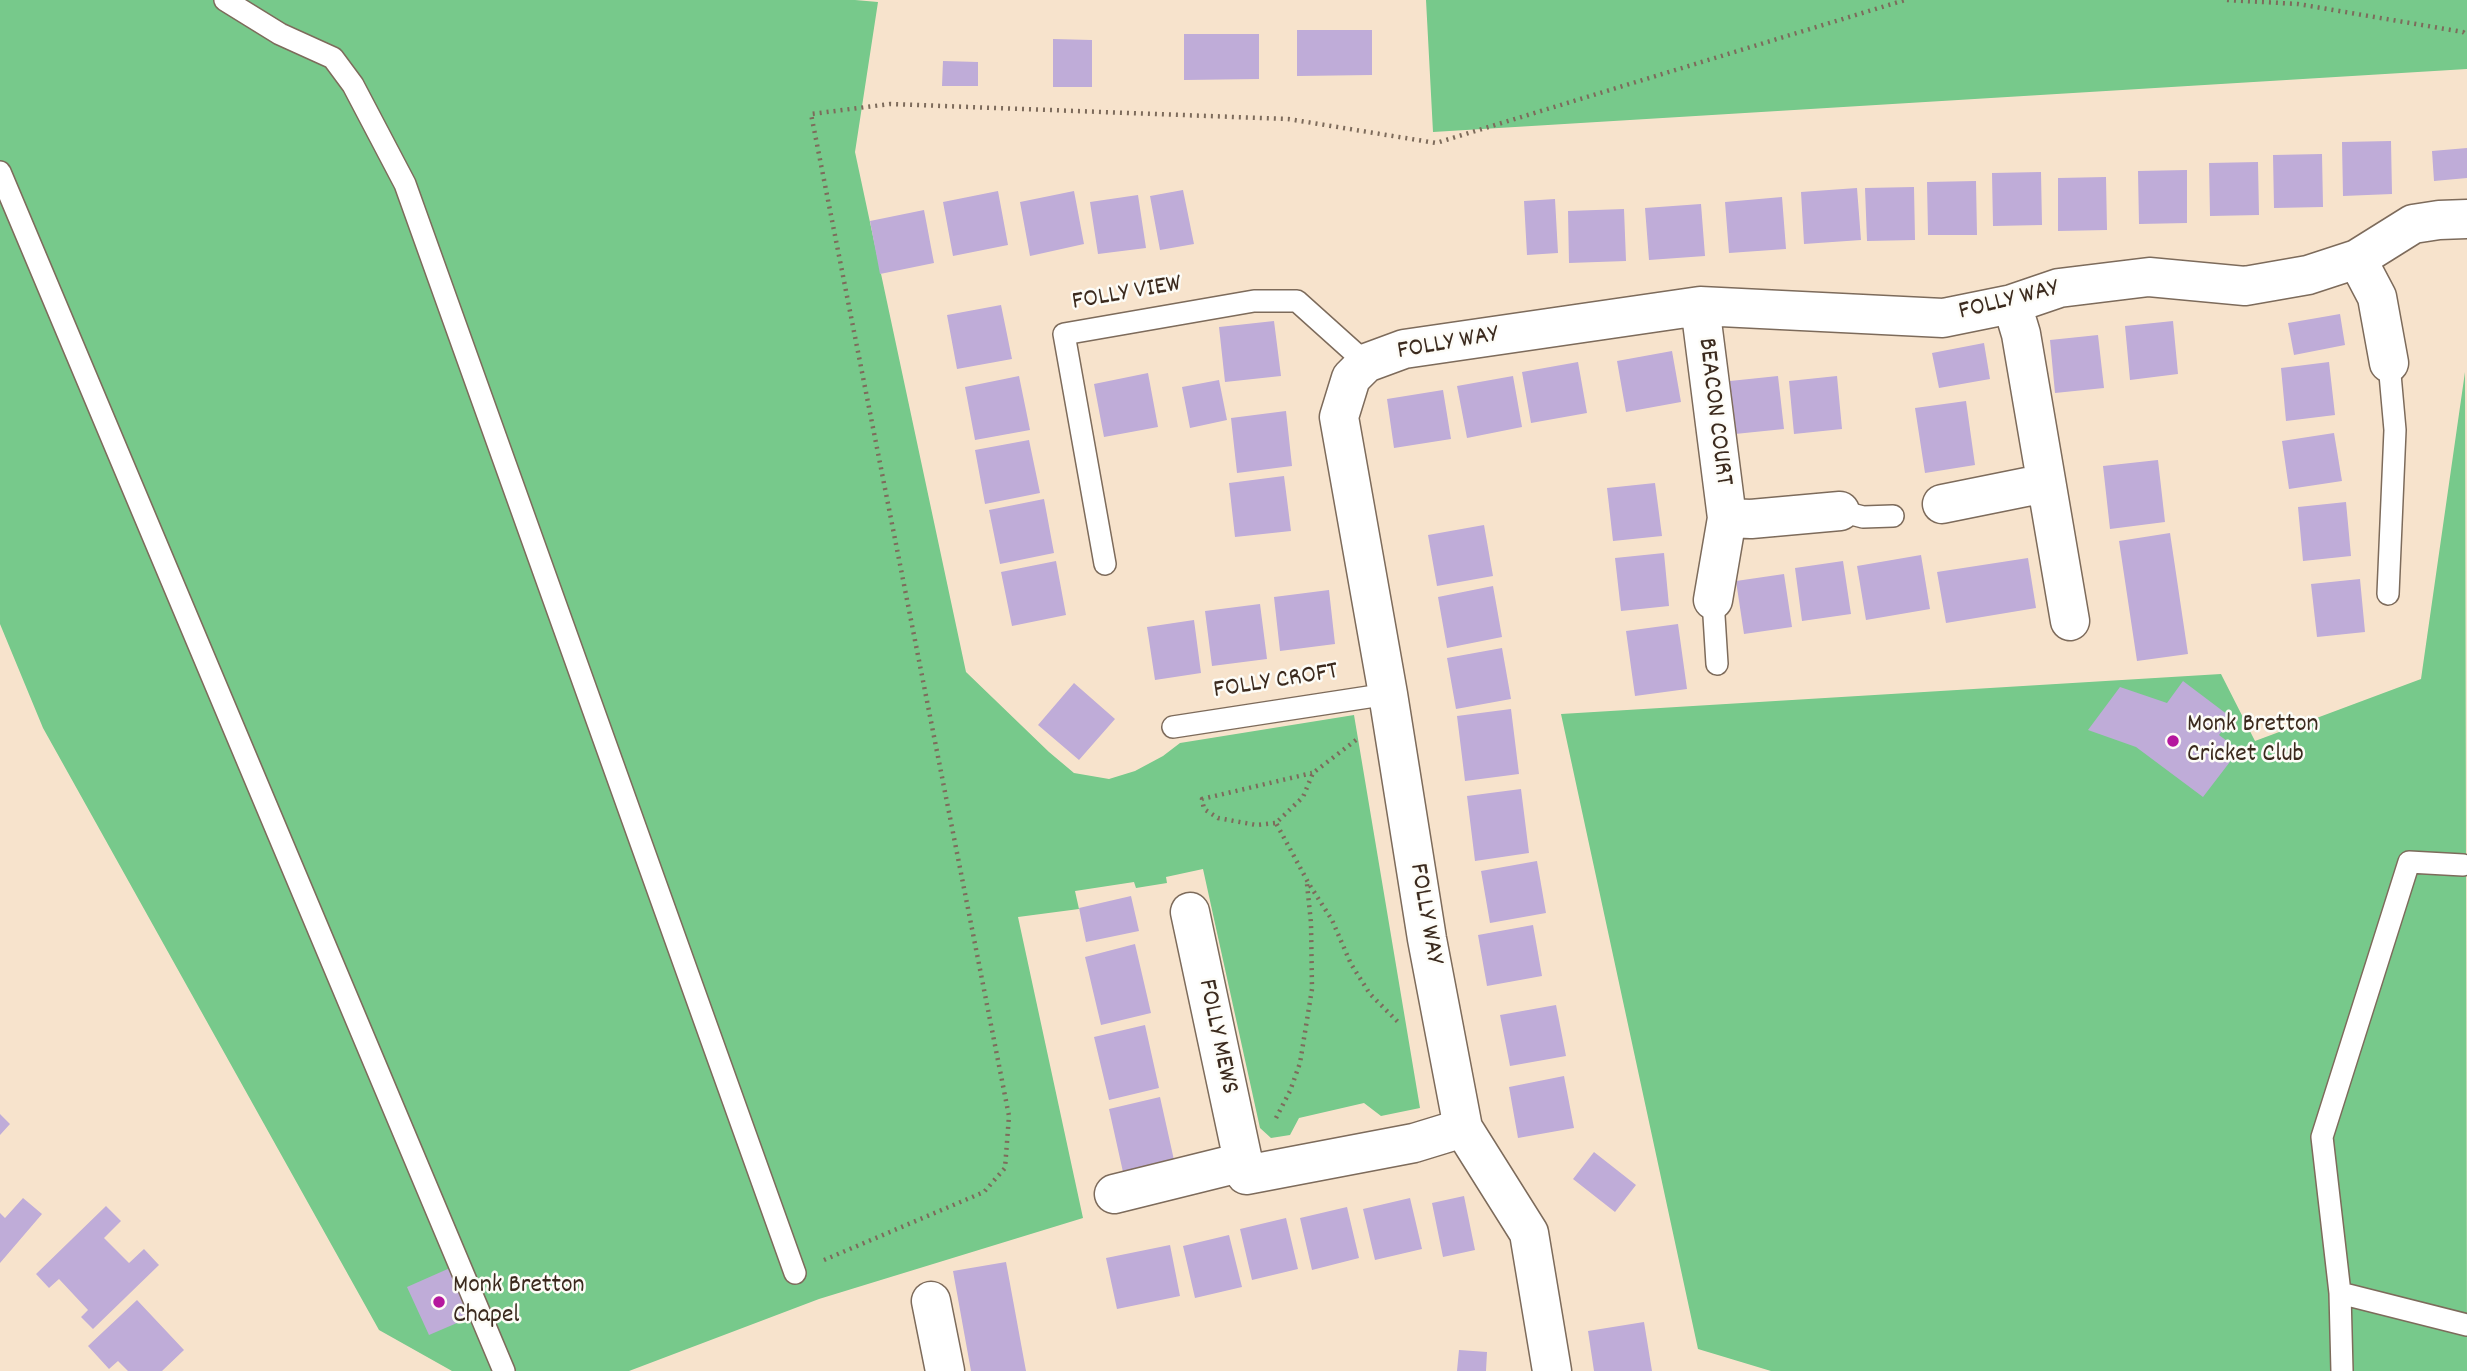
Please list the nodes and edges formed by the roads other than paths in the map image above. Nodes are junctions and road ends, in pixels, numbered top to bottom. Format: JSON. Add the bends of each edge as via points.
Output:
{"nodes":[{"id":1,"x":225,"y":0,"type":"edge"},
{"id":2,"x":0,"y":172,"type":"edge"},
{"id":3,"x":2467,"y":219,"type":"edge"},
{"id":4,"x":2357,"y":259,"type":"junction"},
{"id":5,"x":2012,"y":304,"type":"junction"},
{"id":6,"x":1700,"y":306,"type":"junction"},
{"id":7,"x":1366,"y":363,"type":"junction"},
{"id":8,"x":2389,"y":363,"type":"joint"},
{"id":9,"x":2046,"y":483,"type":"junction"},
{"id":10,"x":1942,"y":504,"type":"dead end"},
{"id":11,"x":1840,"y":511,"type":"joint"},
{"id":12,"x":1893,"y":516,"type":"dead end"},
{"id":13,"x":1727,"y":518,"type":"junction"},
{"id":14,"x":1105,"y":564,"type":"dead end"},
{"id":15,"x":2388,"y":594,"type":"dead end"},
{"id":16,"x":1713,"y":600,"type":"joint"},
{"id":17,"x":2070,"y":621,"type":"dead end"},
{"id":18,"x":1717,"y":664,"type":"dead end"},
{"id":19,"x":1391,"y":712,"type":"junction"},
{"id":20,"x":1173,"y":727,"type":"dead end"},
{"id":21,"x":2463,"y":865,"type":"dead end"},
{"id":22,"x":1190,"y":912,"type":"dead end"},
{"id":23,"x":1463,"y":1128,"type":"junction"},
{"id":24,"x":1243,"y":1162,"type":"junction"},
{"id":25,"x":1114,"y":1194,"type":"dead end"},
{"id":26,"x":795,"y":1273,"type":"road end"},
{"id":27,"x":2340,"y":1293,"type":"junction"},
{"id":28,"x":931,"y":1301,"type":"dead end"},
{"id":29,"x":2467,"y":1325,"type":"edge"},
{"id":30,"x":504,"y":1371,"type":"edge"},
{"id":31,"x":945,"y":1371,"type":"edge"},
{"id":32,"x":1552,"y":1371,"type":"edge"},
{"id":33,"x":2342,"y":1371,"type":"edge"}],
"edges":[{"from":1,"to":26,"type":"lane","via":[[280,34],[333,58],[354,85],[405,184]]},
{"from":2,"to":30,"type":"lane"},
{"from":3,"to":4,"type":"street","name":"FOLLY WAY","via":[[2413,224]]},
{"from":4,"to":5,"type":"street","name":"FOLLY WAY","via":[[2308,275],[2245,286],[2149,277],[2059,288]]},
{"from":4,"to":8,"type":"street","via":[[2377,297]]},
{"from":5,"to":6,"type":"street","name":"FOLLY WAY","via":[[1943,318]]},
{"from":5,"to":9,"type":"street"},
{"from":6,"to":7,"type":"street","name":"FOLLY WAY","via":[[1404,349]]},
{"from":6,"to":13,"type":"street","name":"BEACON COURT"},
{"from":7,"to":14,"type":"lane","name":"FOLLY VIEW","via":[[1297,301],[1254,301],[1065,334]]},
{"from":7,"to":19,"type":"street","name":"FOLLY WAY","via":[[1351,378],[1339,417]]},
{"from":8,"to":15,"type":"lane","via":[[2395,430]]},
{"from":9,"to":10,"type":"street"},
{"from":9,"to":17,"type":"street"},
{"from":11,"to":12,"type":"lane","name":"BEACON COURT","via":[[1863,517]]},
{"from":11,"to":13,"type":"street","name":"BEACON COURT"},
{"from":13,"to":16,"type":"street","name":"BEACON COURT"},
{"from":16,"to":18,"type":"lane","name":"BEACON COURT"},
{"from":19,"to":20,"type":"lane","name":"FOLLY CROFT"},
{"from":19,"to":23,"type":"street","name":"FOLLY WAY"},
{"from":21,"to":27,"type":"lane","via":[[2409,862],[2322,1137]]},
{"from":22,"to":24,"type":"street","name":"FOLLY MEWS"},
{"from":23,"to":24,"type":"street","via":[[1414,1143],[1246,1175]]},
{"from":23,"to":32,"type":"street","name":"FOLLY WAY","via":[[1529,1233]]},
{"from":24,"to":25,"type":"street"},
{"from":27,"to":29,"type":"lane"},
{"from":27,"to":33,"type":"lane"},
{"from":28,"to":31,"type":"street"}]}
